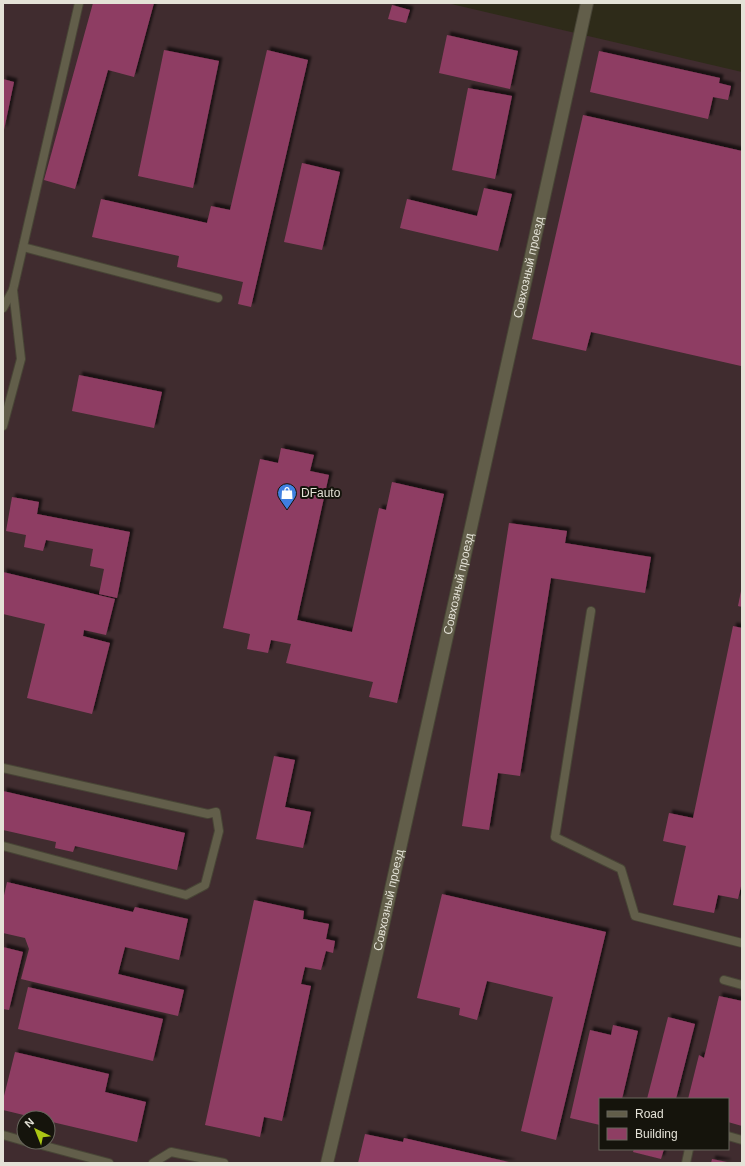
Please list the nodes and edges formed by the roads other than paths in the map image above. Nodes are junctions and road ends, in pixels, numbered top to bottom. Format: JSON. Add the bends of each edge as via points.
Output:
{"nodes":[{"id":1,"x":79,"y":3,"type":"edge"},
{"id":2,"x":587,"y":3,"type":"edge"},
{"id":3,"x":23,"y":247,"type":"junction"},
{"id":4,"x":13,"y":290,"type":"junction"},
{"id":5,"x":218,"y":298,"type":"dead end"},
{"id":6,"x":3,"y":308,"type":"edge"},
{"id":7,"x":3,"y":426,"type":"edge"},
{"id":8,"x":591,"y":611,"type":"dead end"},
{"id":9,"x":3,"y":768,"type":"edge"},
{"id":10,"x":3,"y":846,"type":"edge"},
{"id":11,"x":742,"y":943,"type":"edge"},
{"id":12,"x":724,"y":980,"type":"dead end"},
{"id":13,"x":742,"y":985,"type":"edge"},
{"id":14,"x":3,"y":1135,"type":"edge"},
{"id":15,"x":729,"y":1136,"type":"edge"},
{"id":16,"x":16,"y":1138,"type":"edge"},
{"id":17,"x":742,"y":1140,"type":"edge"},
{"id":18,"x":56,"y":1149,"type":"edge"},
{"id":19,"x":689,"y":1150,"type":"edge"},
{"id":20,"x":109,"y":1163,"type":"edge"},
{"id":21,"x":154,"y":1163,"type":"edge"},
{"id":22,"x":224,"y":1163,"type":"edge"},
{"id":23,"x":327,"y":1163,"type":"edge"},
{"id":24,"x":686,"y":1163,"type":"edge"}],
"edges":[{"from":1,"to":3,"type":"lane"},
{"from":2,"to":23,"type":"street","name":"Совхозный проезд","via":[[380,942]]},
{"from":3,"to":4,"type":"lane"},
{"from":3,"to":5,"type":"lane"},
{"from":4,"to":6,"type":"lane"},
{"from":4,"to":7,"type":"lane","via":[[21,359]]},
{"from":8,"to":11,"type":"lane","via":[[555,837],[621,869],[635,916]]},
{"from":9,"to":10,"type":"lane","via":[[208,814],[216,812],[219,831],[205,885],[186,895]]},
{"from":12,"to":13,"type":"lane"},
{"from":14,"to":16,"type":"lane"},
{"from":15,"to":17,"type":"lane"},
{"from":18,"to":20,"type":"lane"},
{"from":19,"to":24,"type":"lane"},
{"from":21,"to":22,"type":"lane","via":[[171,1152]]}]}
